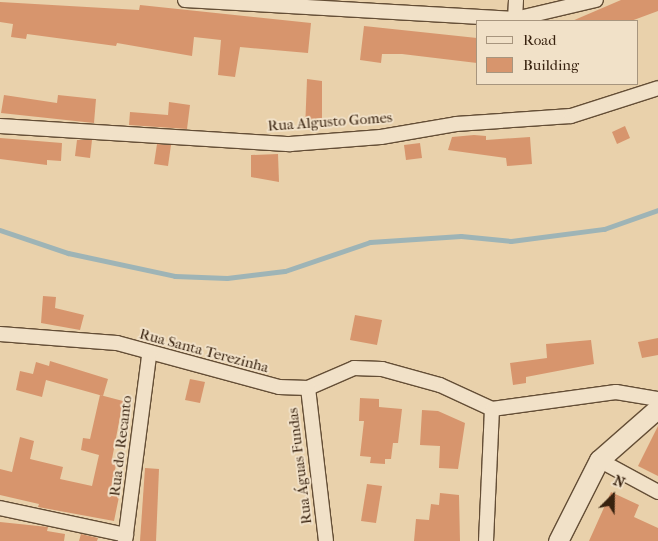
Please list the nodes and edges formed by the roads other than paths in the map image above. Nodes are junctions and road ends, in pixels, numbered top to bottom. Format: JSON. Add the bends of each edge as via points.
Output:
{"nodes":[{"id":1,"x":185,"y":0,"type":"edge"},
{"id":2,"x":516,"y":0,"type":"edge"},
{"id":3,"x":596,"y":0,"type":"edge"},
{"id":4,"x":328,"y":5,"type":"edge"},
{"id":5,"x":515,"y":20,"type":"junction"},
{"id":6,"x":658,"y":88,"type":"edge"},
{"id":7,"x":0,"y":126,"type":"edge"},
{"id":8,"x":0,"y":334,"type":"edge"},
{"id":9,"x":148,"y":355,"type":"junction"},
{"id":10,"x":308,"y":388,"type":"junction"},
{"id":11,"x":658,"y":399,"type":"edge"},
{"id":12,"x":658,"y":408,"type":"edge"},
{"id":13,"x":492,"y":409,"type":"junction"},
{"id":14,"x":600,"y":460,"type":"junction"},
{"id":15,"x":658,"y":492,"type":"edge"},
{"id":16,"x":0,"y":508,"type":"edge"},
{"id":17,"x":125,"y":538,"type":"edge"},
{"id":18,"x":326,"y":541,"type":"edge"},
{"id":19,"x":486,"y":541,"type":"edge"},
{"id":20,"x":558,"y":541,"type":"edge"}],
"edges":[{"from":1,"to":4,"type":"street"},
{"from":2,"to":5,"type":"street"},
{"from":3,"to":5,"type":"street"},
{"from":4,"to":5,"type":"street"},
{"from":6,"to":7,"type":"street","name":"Rua Algusto Gomes","via":[[572,116],[456,124],[381,137],[290,144]]},
{"from":8,"to":9,"type":"street","name":"Rua Santa Terezinha","via":[[117,343]]},
{"from":9,"to":10,"type":"street","name":"Rua Santa Terezinha","via":[[262,386]]},
{"from":9,"to":17,"type":"street","name":"Rua do Recanto"},
{"from":10,"to":13,"type":"street","name":"Rua Santa Terezinha","via":[[354,368],[382,369],[440,385]]},
{"from":10,"to":18,"type":"street","name":"Rua Águas Fundas"},
{"from":11,"to":13,"type":"street","via":[[616,392]]},
{"from":12,"to":14,"type":"street"},
{"from":13,"to":19,"type":"street"},
{"from":14,"to":15,"type":"street"},
{"from":14,"to":20,"type":"street"},
{"from":16,"to":17,"type":"street"}]}
